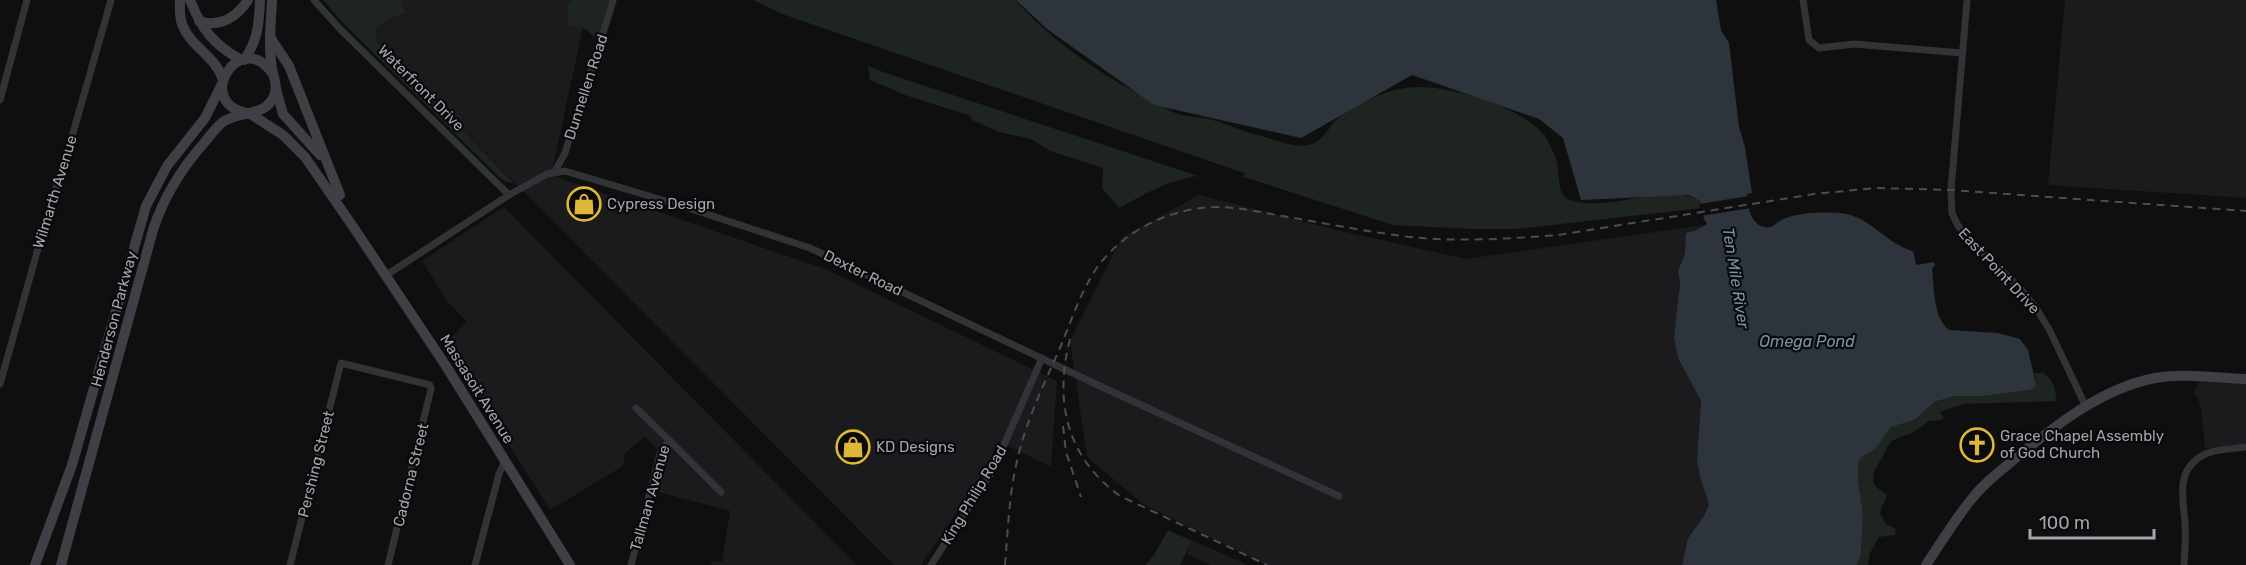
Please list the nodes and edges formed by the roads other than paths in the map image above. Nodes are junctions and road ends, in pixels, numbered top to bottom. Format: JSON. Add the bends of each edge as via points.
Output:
{"nodes":[{"id":1,"x":27,"y":0,"type":"edge"},
{"id":2,"x":111,"y":0,"type":"edge"},
{"id":3,"x":180,"y":0,"type":"edge"},
{"id":4,"x":190,"y":0,"type":"edge"},
{"id":5,"x":248,"y":0,"type":"edge"},
{"id":6,"x":260,"y":0,"type":"edge"},
{"id":7,"x":272,"y":0,"type":"edge"},
{"id":8,"x":314,"y":0,"type":"edge"},
{"id":9,"x":1803,"y":0,"type":"edge"},
{"id":10,"x":1967,"y":0,"type":"edge"},
{"id":11,"x":613,"y":1,"type":"edge"},
{"id":12,"x":199,"y":21,"type":"junction"},
{"id":13,"x":269,"y":35,"type":"junction"},
{"id":14,"x":1962,"y":53,"type":"junction"},
{"id":15,"x":242,"y":60,"type":"junction"},
{"id":16,"x":272,"y":73,"type":"junction"},
{"id":17,"x":223,"y":82,"type":"junction"},
{"id":18,"x":276,"y":86,"type":"junction"},
{"id":19,"x":0,"y":100,"type":"edge"},
{"id":20,"x":248,"y":113,"type":"junction"},
{"id":21,"x":555,"y":171,"type":"junction"},
{"id":22,"x":340,"y":195,"type":"junction"},
{"id":23,"x":508,"y":195,"type":"junction"},
{"id":24,"x":356,"y":231,"type":"junction"},
{"id":25,"x":385,"y":276,"type":"junction"},
{"id":26,"x":1042,"y":358,"type":"junction"},
{"id":27,"x":341,"y":363,"type":"joint"},
{"id":28,"x":2246,"y":379,"type":"edge"},
{"id":29,"x":0,"y":384,"type":"edge"},
{"id":30,"x":2086,"y":407,"type":"junction"},
{"id":31,"x":636,"y":408,"type":"dead end"},
{"id":32,"x":669,"y":440,"type":"junction"},
{"id":33,"x":2246,"y":447,"type":"edge"},
{"id":34,"x":505,"y":461,"type":"junction"},
{"id":35,"x":722,"y":492,"type":"dead end"},
{"id":36,"x":1339,"y":496,"type":"dead end"},
{"id":37,"x":35,"y":565,"type":"edge"},
{"id":38,"x":61,"y":565,"type":"edge"},
{"id":39,"x":290,"y":565,"type":"edge"},
{"id":40,"x":388,"y":565,"type":"edge"},
{"id":41,"x":476,"y":565,"type":"edge"},
{"id":42,"x":570,"y":565,"type":"edge"},
{"id":43,"x":631,"y":565,"type":"edge"},
{"id":44,"x":931,"y":565,"type":"edge"},
{"id":45,"x":1926,"y":565,"type":"edge"},
{"id":46,"x":2184,"y":565,"type":"edge"}],
"edges":[{"from":1,"to":19,"type":"street"},
{"from":2,"to":29,"type":"street","name":"Wilmarth Avenue"},
{"from":3,"to":17,"type":"main road","via":[[184,29],[216,64]]},
{"from":4,"to":12,"type":"main road"},
{"from":5,"to":12,"type":"main road","via":[[225,21]]},
{"from":6,"to":15,"type":"main road","name":"Henderson Parkway","via":[[257,35]]},
{"from":7,"to":13,"type":"main road"},
{"from":8,"to":23,"type":"street","name":"Waterfront Drive"},
{"from":9,"to":14,"type":"street","via":[[1809,40],[1819,48],[1854,44]]},
{"from":10,"to":14,"type":"street","name":"East Point Drive"},
{"from":11,"to":21,"type":"street","name":"Dunnellen Road","via":[[565,153]]},
{"from":12,"to":15,"type":"main road","via":[[213,41]]},
{"from":13,"to":16,"type":"main road"},
{"from":13,"to":22,"type":"main road","via":[[289,66]]},
{"from":14,"to":30,"type":"street","name":"East Point Drive","via":[[1952,213],[1968,239],[2036,308]]},
{"from":15,"to":16,"type":"main road","via":[[259,61]]},
{"from":15,"to":17,"type":"main road","name":"Henderson Parkway","via":[[229,68]]},
{"from":16,"to":18,"type":"main road"},
{"from":17,"to":20,"type":"main road","via":[[227,102]]},
{"from":17,"to":37,"type":"main road","name":"Henderson Parkway","via":[[209,112],[171,160],[146,206],[72,465]]},
{"from":18,"to":20,"type":"main road","name":"Henderson Parkway","via":[[267,106]]},
{"from":18,"to":22,"type":"main road","name":"Massasoit Avenue","via":[[283,114],[317,151]]},
{"from":20,"to":24,"type":"main road","name":"Massasoit Avenue","via":[[297,148]]},
{"from":20,"to":38,"type":"main road","name":"Henderson Parkway","via":[[227,119],[217,128],[178,175],[161,208]]},
{"from":21,"to":23,"type":"street"},
{"from":21,"to":26,"type":"street","name":"Dexter Road","via":[[574,173],[810,248]]},
{"from":22,"to":24,"type":"main road","name":"Massasoit Avenue"},
{"from":23,"to":25,"type":"street"},
{"from":24,"to":25,"type":"main road","name":"Massasoit Avenue"},
{"from":25,"to":34,"type":"main road","name":"Massasoit Avenue"},
{"from":26,"to":36,"type":"street","name":"Dexter Road"},
{"from":26,"to":44,"type":"street","name":"King Philip Road","via":[[993,470]]},
{"from":27,"to":39,"type":"street","name":"Pershing Street"},
{"from":27,"to":40,"type":"street","name":"Cadorna Street","via":[[430,385],[431,394]]},
{"from":28,"to":30,"type":"main road","via":[[2156,378],[2127,386]]},
{"from":30,"to":45,"type":"main road","via":[[2033,444],[1985,485]]},
{"from":31,"to":32,"type":"street","name":"Tallman Avenue"},
{"from":32,"to":35,"type":"street"},
{"from":32,"to":43,"type":"street","name":"Tallman Avenue","via":[[660,454]]},
{"from":33,"to":46,"type":"street","via":[[2200,457],[2186,471],[2182,492]]},
{"from":34,"to":41,"type":"street"},
{"from":34,"to":42,"type":"main road","name":"Massasoit Avenue"}]}
